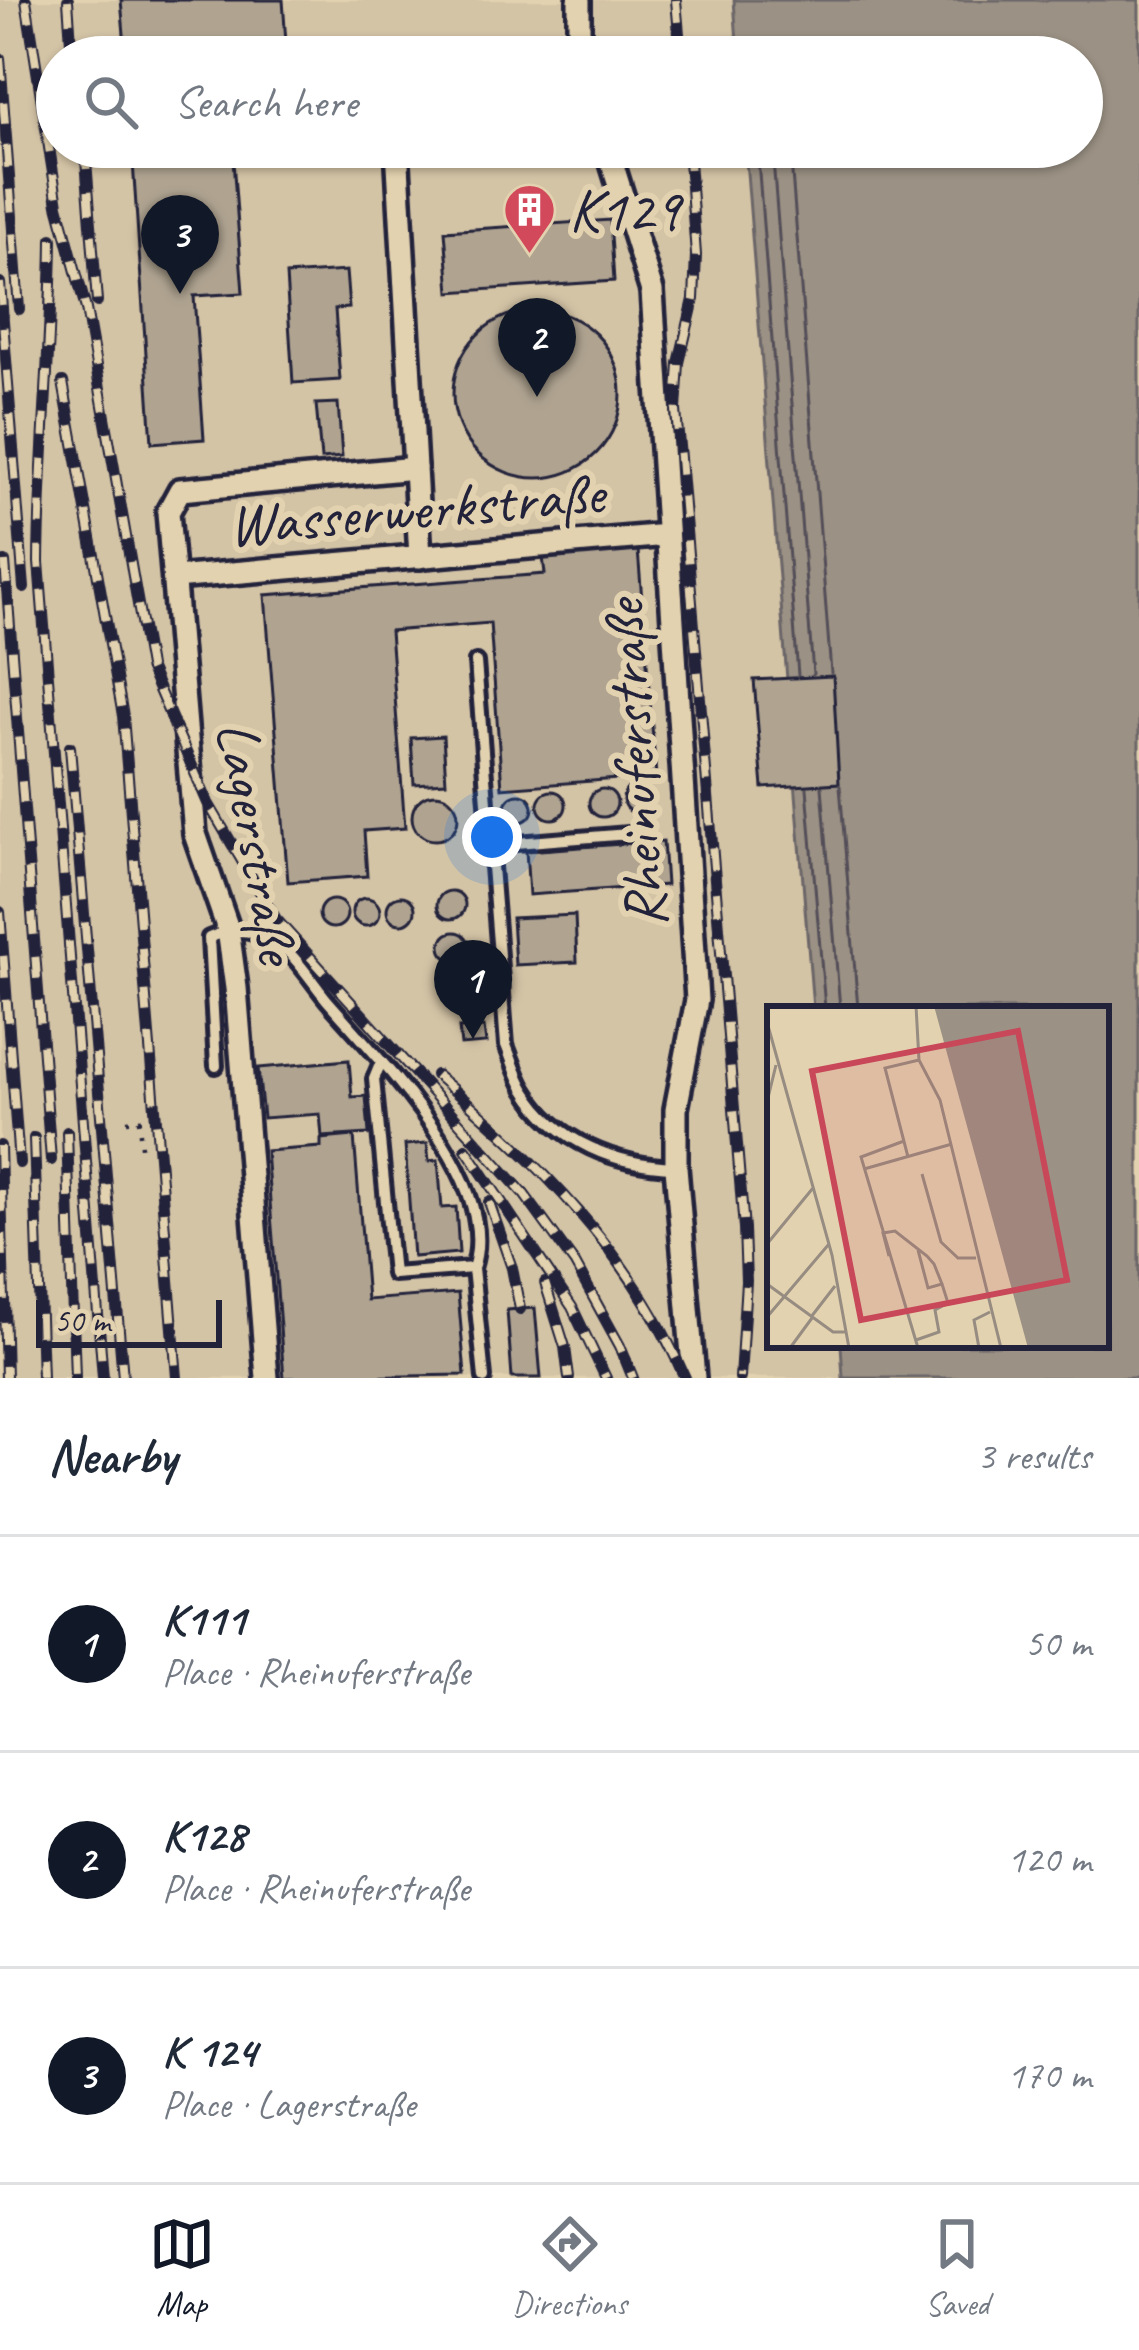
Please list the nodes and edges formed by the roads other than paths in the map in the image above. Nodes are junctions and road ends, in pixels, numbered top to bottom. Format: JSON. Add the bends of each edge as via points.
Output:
{"nodes":[{"id":1,"x":579,"y":0,"type":"edge"},
{"id":2,"x":579,"y":36,"type":"edge"},
{"id":3,"x":398,"y":168,"type":"edge"},
{"id":4,"x":614,"y":168,"type":"edge"},
{"id":5,"x":415,"y":468,"type":"junction"},
{"id":6,"x":667,"y":535,"type":"junction"},
{"id":7,"x":420,"y":557,"type":"junction"},
{"id":8,"x":174,"y":578,"type":"junction"},
{"id":9,"x":476,"y":662,"type":"dead end"},
{"id":10,"x":640,"y":833,"type":"dead end"},
{"id":11,"x":490,"y":845,"type":"junction"},
{"id":12,"x":229,"y":929,"type":"junction"},
{"id":13,"x":381,"y":1061,"type":"junction"},
{"id":14,"x":216,"y":1066,"type":"dead end"},
{"id":15,"x":676,"y":1167,"type":"junction"},
{"id":16,"x":472,"y":1268,"type":"junction"},
{"id":17,"x":267,"y":1378,"type":"edge"},
{"id":18,"x":484,"y":1378,"type":"edge"},
{"id":19,"x":694,"y":1378,"type":"edge"}],
"edges":[{"from":1,"to":2,"type":"street"},
{"from":3,"to":5,"type":"street"},
{"from":4,"to":6,"type":"street","name":"Rheinuferstraße","via":[[652,291]]},
{"from":5,"to":7,"type":"street"},
{"from":5,"to":8,"type":"street","name":"Lagerstraße","via":[[180,490],[168,512]]},
{"from":6,"to":7,"type":"street","name":"Wasserwerkstraße"},
{"from":6,"to":15,"type":"street","name":"Rheinuferstraße","via":[[697,1000],[676,1109]]},
{"from":7,"to":8,"type":"street","name":"Wasserwerkstraße"},
{"from":8,"to":12,"type":"street","name":"Lagerstraße","via":[[196,834]]},
{"from":9,"to":11,"type":"lane"},
{"from":10,"to":11,"type":"lane"},
{"from":11,"to":15,"type":"lane","via":[[506,1045],[526,1092],[598,1152]]},
{"from":12,"to":13,"type":"lane","via":[[275,940]]},
{"from":12,"to":14,"type":"lane","via":[[207,946]]},
{"from":12,"to":17,"type":"street","name":"Lagerstraße"},
{"from":13,"to":16,"type":"lane","via":[[451,1153],[479,1249]]},
{"from":13,"to":16,"type":"lane","via":[[374,1079],[392,1274]]},
{"from":15,"to":19,"type":"street","name":"Rheinuferstraße"},
{"from":16,"to":18,"type":"lane"}]}
